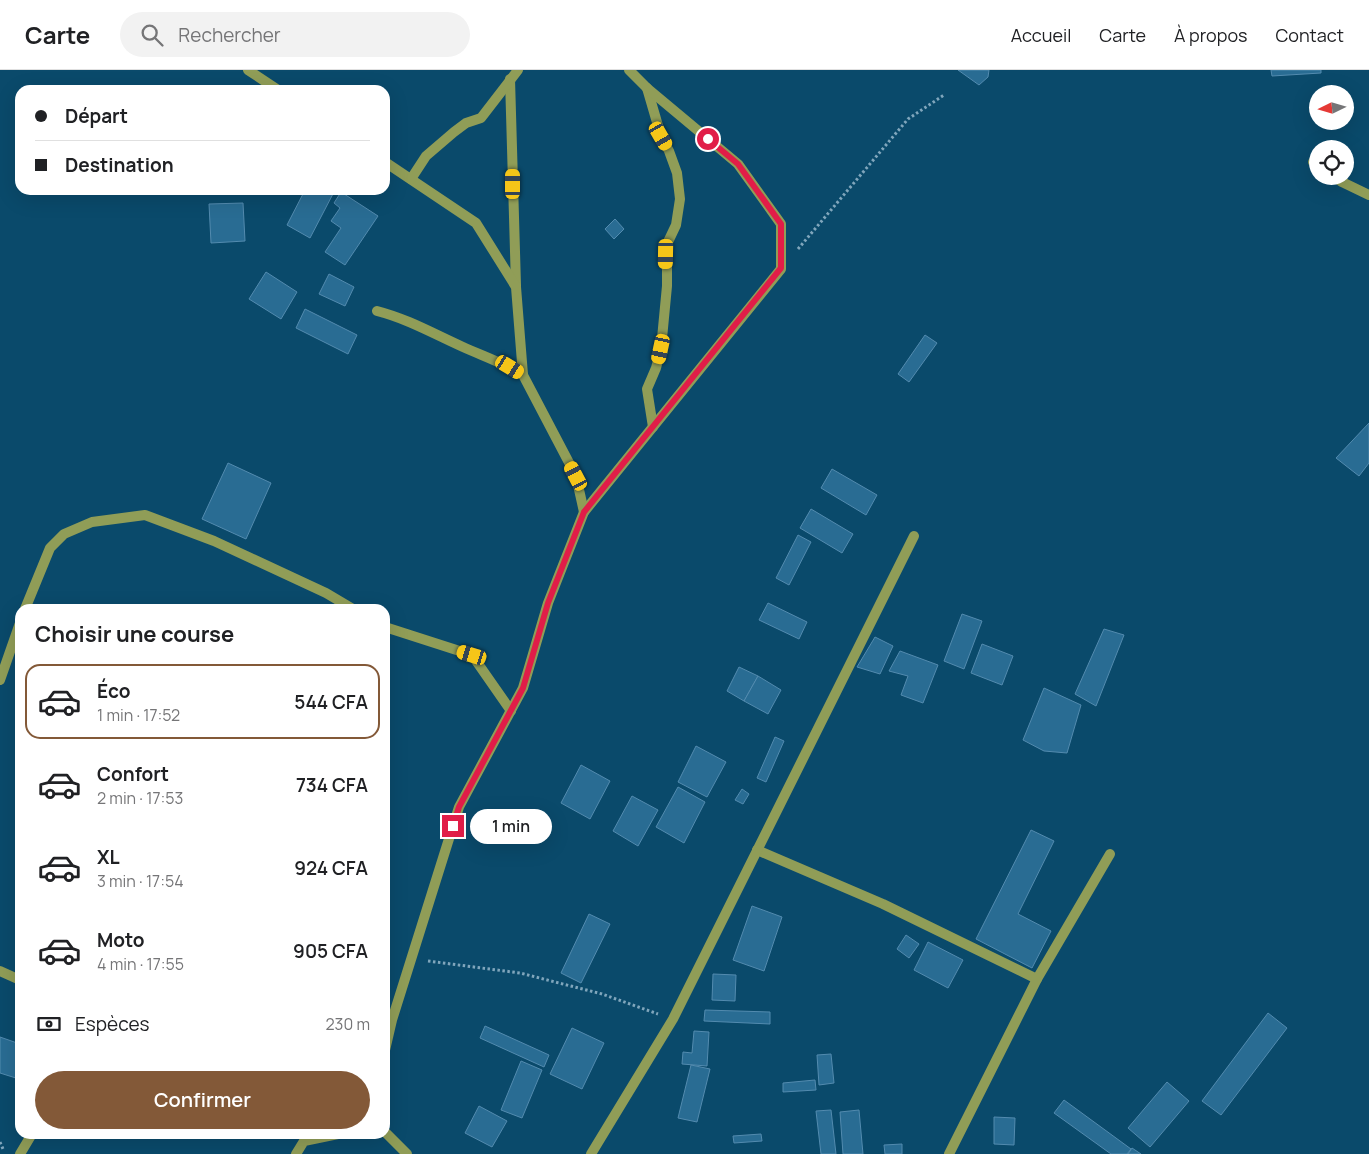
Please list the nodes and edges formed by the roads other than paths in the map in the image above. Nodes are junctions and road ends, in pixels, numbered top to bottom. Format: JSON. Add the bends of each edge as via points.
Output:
{"nodes":[{"id":1,"x":248,"y":70,"type":"edge"},
{"id":2,"x":518,"y":70,"type":"edge"},
{"id":3,"x":629,"y":70,"type":"edge"},
{"id":4,"x":510,"y":79,"type":"junction"},
{"id":5,"x":270,"y":85,"type":"edge"},
{"id":6,"x":647,"y":88,"type":"junction"},
{"id":7,"x":390,"y":165,"type":"edge"},
{"id":8,"x":411,"y":179,"type":"junction"},
{"id":9,"x":1348,"y":185,"type":"edge"},
{"id":10,"x":1369,"y":195,"type":"edge"},
{"id":11,"x":516,"y":287,"type":"junction"},
{"id":12,"x":377,"y":310,"type":"dead end"},
{"id":13,"x":523,"y":375,"type":"junction"},
{"id":14,"x":653,"y":427,"type":"junction"},
{"id":15,"x":584,"y":512,"type":"junction"},
{"id":16,"x":914,"y":536,"type":"dead end"},
{"id":17,"x":27,"y":604,"type":"edge"},
{"id":18,"x":345,"y":604,"type":"edge"},
{"id":19,"x":390,"y":629,"type":"edge"},
{"id":20,"x":15,"y":636,"type":"edge"},
{"id":21,"x":0,"y":680,"type":"edge"},
{"id":22,"x":511,"y":712,"type":"junction"},
{"id":23,"x":757,"y":850,"type":"junction"},
{"id":24,"x":1110,"y":854,"type":"dead end"},
{"id":25,"x":0,"y":971,"type":"edge"},
{"id":26,"x":15,"y":978,"type":"edge"},
{"id":27,"x":1037,"y":979,"type":"junction"},
{"id":28,"x":390,"y":1029,"type":"edge"},
{"id":29,"x":390,"y":1137,"type":"edge"},
{"id":30,"x":29,"y":1139,"type":"edge"},
{"id":31,"x":314,"y":1139,"type":"edge"},
{"id":32,"x":20,"y":1154,"type":"edge"},
{"id":33,"x":296,"y":1154,"type":"edge"},
{"id":34,"x":407,"y":1154,"type":"edge"},
{"id":35,"x":591,"y":1154,"type":"edge"},
{"id":36,"x":949,"y":1154,"type":"edge"}],
"edges":[{"from":1,"to":5,"type":"street"},
{"from":2,"to":4,"type":"street"},
{"from":3,"to":6,"type":"street"},
{"from":4,"to":8,"type":"street","via":[[481,118],[466,123],[426,156]]},
{"from":4,"to":11,"type":"street"},
{"from":6,"to":14,"type":"street","via":[[661,136],[677,172],[680,199],[676,225],[667,244],[661,349],[648,389]]},
{"from":6,"to":14,"type":"street","via":[[738,164],[781,224],[781,268]]},
{"from":7,"to":8,"type":"street"},
{"from":8,"to":11,"type":"street","via":[[476,223]]},
{"from":9,"to":10,"type":"street"},
{"from":11,"to":13,"type":"street"},
{"from":12,"to":13,"type":"street","via":[[414,323]]},
{"from":13,"to":15,"type":"street","via":[[576,476]]},
{"from":14,"to":15,"type":"street"},
{"from":15,"to":22,"type":"street","via":[[548,603],[523,688]]},
{"from":16,"to":23,"type":"street"},
{"from":17,"to":18,"type":"street","via":[[50,548],[64,534],[92,522],[145,515],[214,541]]},
{"from":19,"to":22,"type":"street","via":[[472,655]]},
{"from":20,"to":21,"type":"street"},
{"from":22,"to":28,"type":"street","via":[[459,807]]},
{"from":23,"to":27,"type":"street","via":[[883,904]]},
{"from":23,"to":35,"type":"street","via":[[673,1019]]},
{"from":24,"to":27,"type":"street"},
{"from":25,"to":26,"type":"street"},
{"from":27,"to":36,"type":"street"},
{"from":29,"to":34,"type":"street"},
{"from":30,"to":32,"type":"street"},
{"from":31,"to":33,"type":"street","via":[[304,1141]]}]}
